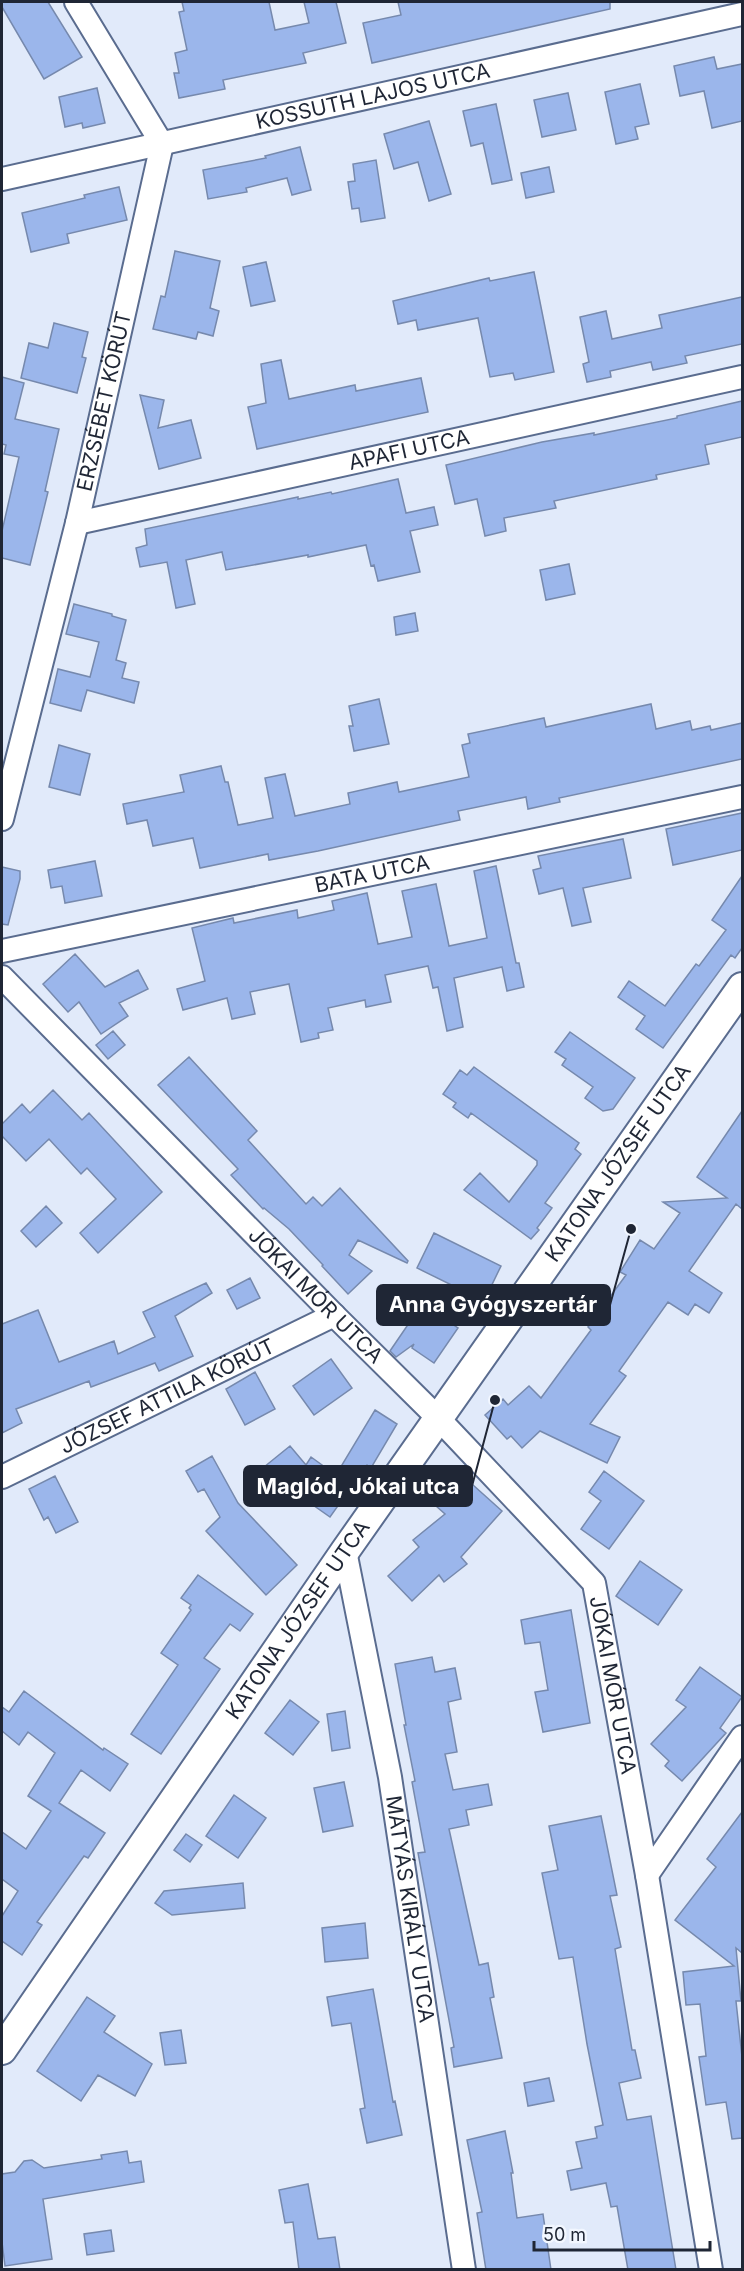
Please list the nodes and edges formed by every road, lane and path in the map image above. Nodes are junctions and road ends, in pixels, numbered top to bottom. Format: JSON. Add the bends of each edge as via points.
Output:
{"nodes":[{"id":1,"x":76,"y":2,"type":"edge"},
{"id":2,"x":742,"y":14,"type":"edge"},
{"id":3,"x":162,"y":144,"type":"junction"},
{"id":4,"x":2,"y":179,"type":"edge"},
{"id":5,"x":742,"y":377,"type":"edge"},
{"id":6,"x":77,"y":523,"type":"junction"},
{"id":7,"x":742,"y":797,"type":"edge"},
{"id":8,"x":2,"y":819,"type":"edge"},
{"id":9,"x":2,"y":951,"type":"edge"},
{"id":10,"x":2,"y":977,"type":"edge"},
{"id":11,"x":742,"y":987,"type":"edge"},
{"id":12,"x":334,"y":1315,"type":"junction"},
{"id":13,"x":439,"y":1419,"type":"junction"},
{"id":14,"x":2,"y":1477,"type":"edge"},
{"id":15,"x":345,"y":1551,"type":"junction"},
{"id":16,"x":742,"y":1737,"type":"edge"},
{"id":17,"x":647,"y":1875,"type":"junction"},
{"id":18,"x":2,"y":2050,"type":"edge"},
{"id":19,"x":464,"y":2270,"type":"edge"},
{"id":20,"x":711,"y":2270,"type":"edge"}],
"edges":[{"from":1,"to":3,"type":"street"},
{"from":2,"to":3,"type":"street","name":"KOSSUTH LAJOS UTCA"},
{"from":3,"to":4,"type":"street","name":"KOSSUTH LAJOS UTCA"},
{"from":3,"to":6,"type":"street","name":"ERZSÉBET KÖRÚT"},
{"from":5,"to":6,"type":"street","name":"APAFI UTCA"},
{"from":6,"to":8,"type":"street","name":"ERZSÉBET KÖRÚT"},
{"from":7,"to":9,"type":"street","name":"BATA UTCA"},
{"from":10,"to":12,"type":"street","name":"JÓKAI MÓR UTCA"},
{"from":11,"to":13,"type":"main road","name":"KATONA JÓZSEF UTCA"},
{"from":12,"to":13,"type":"street","name":"JÓKAI MÓR UTCA"},
{"from":12,"to":14,"type":"street","name":"JÓZSEF ATTILA KÖRÚT"},
{"from":13,"to":15,"type":"main road","name":"KATONA JÓZSEF UTCA"},
{"from":13,"to":17,"type":"street","name":"JÓKAI MÓR UTCA","via":[[594,1583]]},
{"from":15,"to":18,"type":"main road","name":"KATONA JÓZSEF UTCA"},
{"from":15,"to":19,"type":"street","name":"MÁTYÁS KIRÁLY UTCA","via":[[390,1777]]},
{"from":16,"to":17,"type":"street"},
{"from":17,"to":20,"type":"street","name":"JÓKAI MÓR UTCA"}]}
